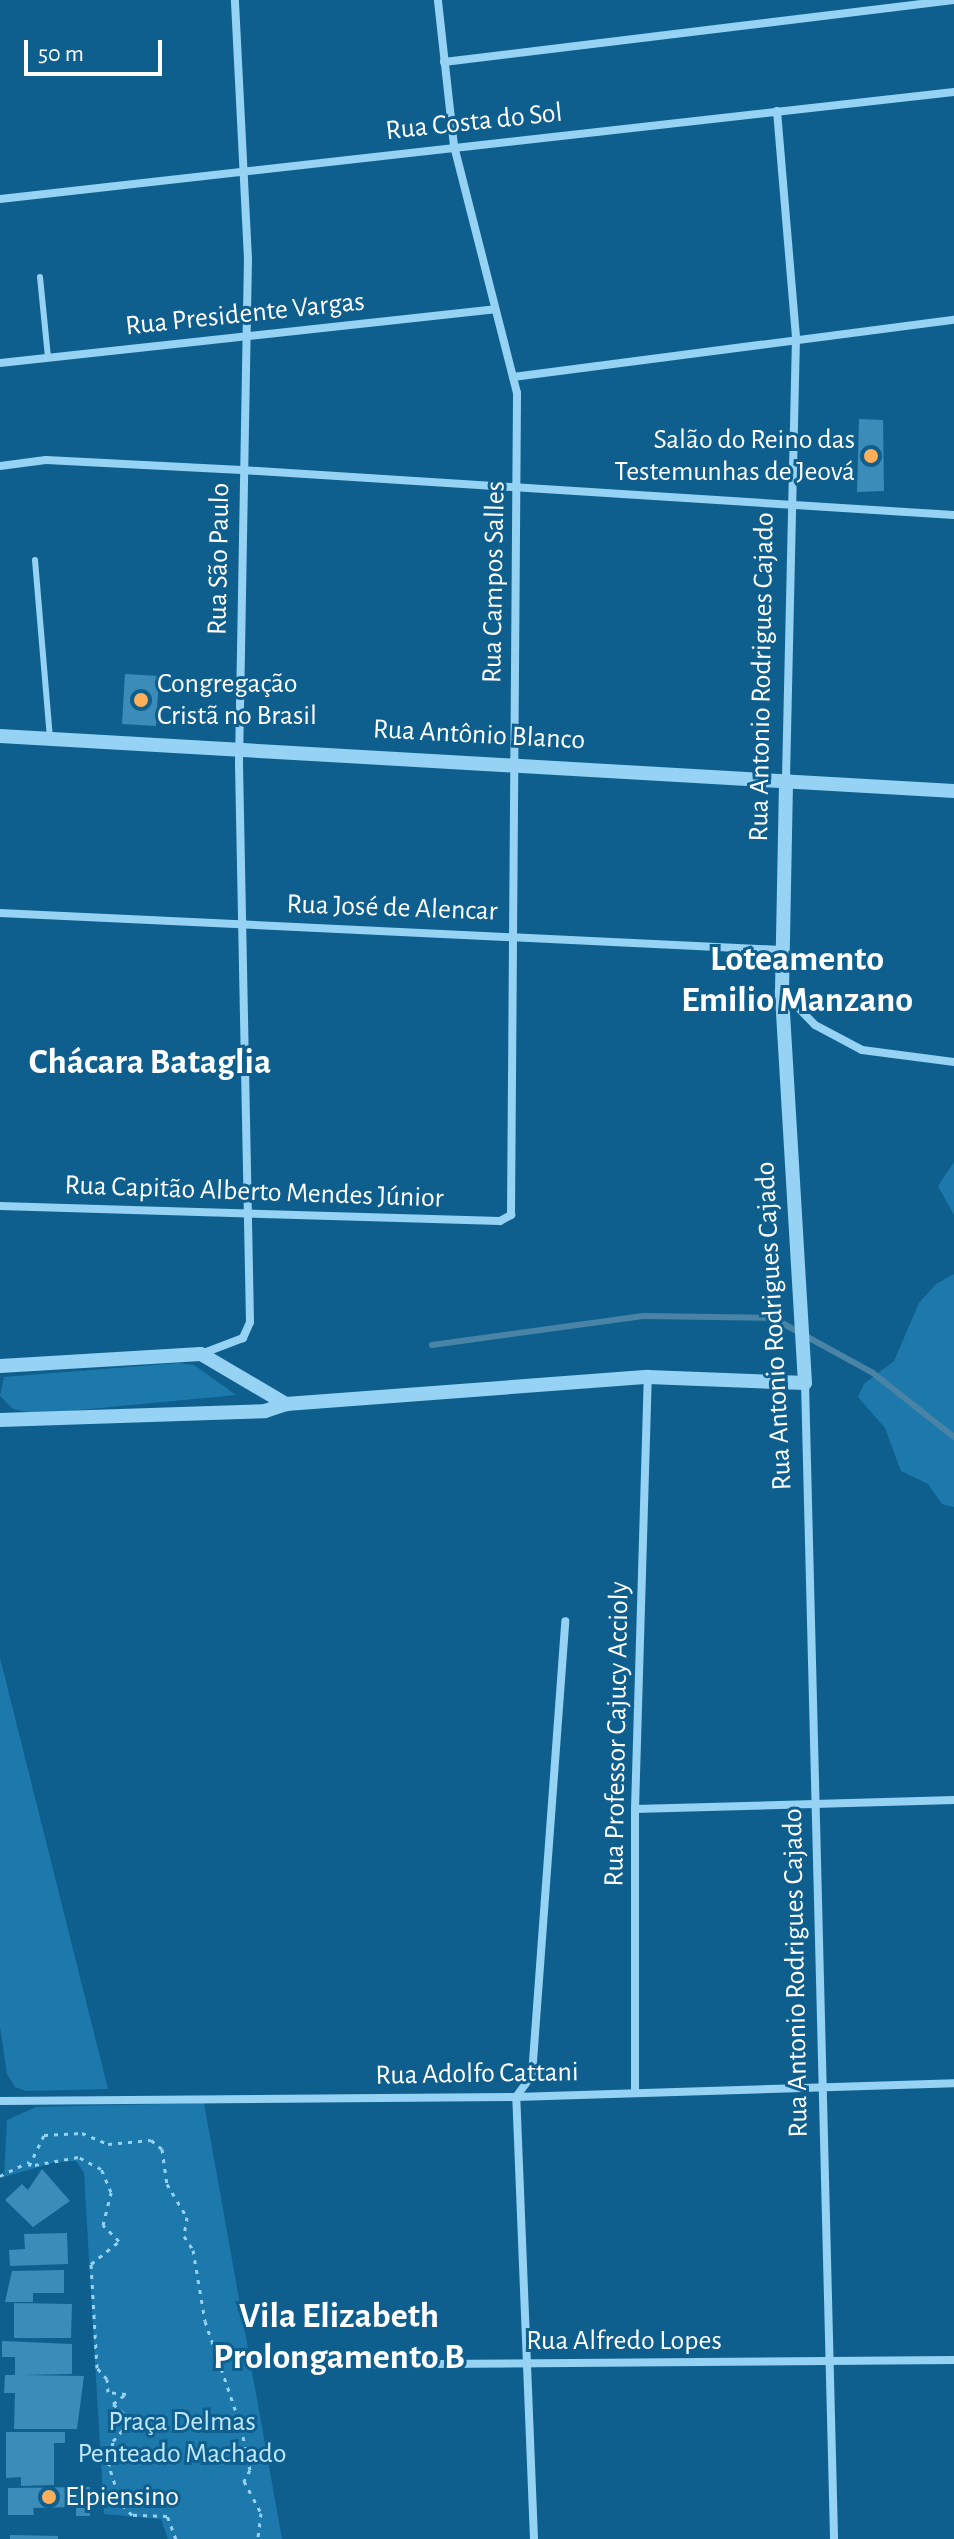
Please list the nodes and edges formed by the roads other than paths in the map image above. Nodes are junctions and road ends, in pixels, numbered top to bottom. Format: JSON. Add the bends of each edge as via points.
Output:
{"nodes":[{"id":1,"x":235,"y":0,"type":"edge"},
{"id":2,"x":438,"y":0,"type":"edge"},
{"id":3,"x":954,"y":0,"type":"edge"},
{"id":4,"x":444,"y":62,"type":"junction"},
{"id":5,"x":954,"y":92,"type":"edge"},
{"id":6,"x":777,"y":111,"type":"junction"},
{"id":7,"x":454,"y":146,"type":"junction"},
{"id":8,"x":245,"y":170,"type":"junction"},
{"id":9,"x":0,"y":199,"type":"edge"},
{"id":10,"x":40,"y":277,"type":"dead end"},
{"id":11,"x":495,"y":309,"type":"junction"},
{"id":12,"x":954,"y":320,"type":"edge"},
{"id":13,"x":247,"y":335,"type":"junction"},
{"id":14,"x":796,"y":337,"type":"junction"},
{"id":15,"x":48,"y":357,"type":"junction"},
{"id":16,"x":0,"y":363,"type":"edge"},
{"id":17,"x":513,"y":377,"type":"junction"},
{"id":18,"x":0,"y":466,"type":"edge"},
{"id":19,"x":242,"y":470,"type":"junction"},
{"id":20,"x":518,"y":485,"type":"junction"},
{"id":21,"x":792,"y":505,"type":"junction"},
{"id":22,"x":954,"y":515,"type":"edge"},
{"id":23,"x":35,"y":560,"type":"dead end"},
{"id":24,"x":0,"y":736,"type":"edge"},
{"id":25,"x":50,"y":739,"type":"junction"},
{"id":26,"x":239,"y":748,"type":"junction"},
{"id":27,"x":515,"y":762,"type":"junction"},
{"id":28,"x":786,"y":780,"type":"junction"},
{"id":29,"x":954,"y":791,"type":"edge"},
{"id":30,"x":0,"y":913,"type":"edge"},
{"id":31,"x":242,"y":924,"type":"junction"},
{"id":32,"x":515,"y":935,"type":"junction"},
{"id":33,"x":782,"y":950,"type":"junction"},
{"id":34,"x":782,"y":991,"type":"junction"},
{"id":35,"x":954,"y":1062,"type":"edge"},
{"id":36,"x":0,"y":1206,"type":"edge"},
{"id":37,"x":251,"y":1215,"type":"junction"},
{"id":38,"x":507,"y":1220,"type":"joint"},
{"id":39,"x":201,"y":1354,"type":"junction"},
{"id":40,"x":0,"y":1366,"type":"edge"},
{"id":41,"x":648,"y":1377,"type":"junction"},
{"id":42,"x":805,"y":1377,"type":"junction"},
{"id":43,"x":286,"y":1404,"type":"junction"},
{"id":44,"x":0,"y":1420,"type":"edge"},
{"id":45,"x":565,"y":1621,"type":"dead end"},
{"id":46,"x":954,"y":1800,"type":"edge"},
{"id":47,"x":819,"y":1803,"type":"junction"},
{"id":48,"x":635,"y":1809,"type":"junction"},
{"id":49,"x":954,"y":2083,"type":"edge"},
{"id":50,"x":824,"y":2086,"type":"junction"},
{"id":51,"x":635,"y":2092,"type":"junction"},
{"id":52,"x":516,"y":2097,"type":"junction"},
{"id":53,"x":0,"y":2101,"type":"edge"},
{"id":54,"x":954,"y":2360,"type":"edge"},
{"id":55,"x":831,"y":2362,"type":"junction"},
{"id":56,"x":526,"y":2363,"type":"junction"},
{"id":57,"x":294,"y":2365,"type":"dead end"},
{"id":58,"x":534,"y":2539,"type":"edge"},
{"id":59,"x":834,"y":2539,"type":"edge"}],
"edges":[{"from":1,"to":8,"type":"street","name":"Rua São Paulo"},
{"from":2,"to":4,"type":"street","name":"Rua Campos Salles"},
{"from":3,"to":4,"type":"street"},
{"from":4,"to":7,"type":"street","name":"Rua Campos Salles"},
{"from":5,"to":6,"type":"street","name":"Rua Costa do Sol"},
{"from":6,"to":7,"type":"street","name":"Rua Costa do Sol"},
{"from":6,"to":14,"type":"street","name":"Rua Antonio Rodrigues Cajado"},
{"from":7,"to":8,"type":"street","name":"Rua Costa do Sol"},
{"from":7,"to":11,"type":"street","name":"Rua Campos Salles"},
{"from":8,"to":9,"type":"street","name":"Rua Costa do Sol"},
{"from":8,"to":13,"type":"street","name":"Rua São Paulo"},
{"from":10,"to":15,"type":"lane"},
{"from":11,"to":13,"type":"street","name":"Rua Presidente Vargas"},
{"from":11,"to":17,"type":"street","name":"Rua Campos Salles"},
{"from":12,"to":14,"type":"street"},
{"from":13,"to":15,"type":"street","name":"Rua Presidente Vargas"},
{"from":13,"to":19,"type":"street","name":"Rua São Paulo"},
{"from":14,"to":17,"type":"street"},
{"from":14,"to":21,"type":"street","name":"Rua Antonio Rodrigues Cajado"},
{"from":15,"to":16,"type":"street","name":"Rua Presidente Vargas"},
{"from":17,"to":20,"type":"street","name":"Rua Campos Salles"},
{"from":18,"to":19,"type":"street","via":[[46,460]]},
{"from":19,"to":20,"type":"street"},
{"from":19,"to":26,"type":"street","name":"Rua São Paulo"},
{"from":20,"to":21,"type":"street"},
{"from":20,"to":27,"type":"street","name":"Rua Campos Salles"},
{"from":21,"to":22,"type":"street"},
{"from":21,"to":28,"type":"street","name":"Rua Antonio Rodrigues Cajado"},
{"from":23,"to":25,"type":"lane"},
{"from":24,"to":25,"type":"street","name":"Rua Antônio Blanco"},
{"from":25,"to":26,"type":"street","name":"Rua Antônio Blanco"},
{"from":26,"to":27,"type":"street","name":"Rua Antônio Blanco"},
{"from":26,"to":31,"type":"street","name":"Rua São Paulo"},
{"from":27,"to":28,"type":"street","name":"Rua Antônio Blanco"},
{"from":27,"to":32,"type":"street","name":"Rua Campos Salles"},
{"from":28,"to":29,"type":"street","name":"Rua Antônio Blanco"},
{"from":28,"to":33,"type":"street","name":"Rua Antonio Rodrigues Cajado"},
{"from":30,"to":31,"type":"street","name":"Rua José de Alencar"},
{"from":31,"to":32,"type":"street","name":"Rua José de Alencar"},
{"from":31,"to":37,"type":"street","name":"Rua São Paulo"},
{"from":32,"to":33,"type":"street","name":"Rua José de Alencar"},
{"from":32,"to":38,"type":"street","name":"Rua Campos Salles","via":[[513,1208]]},
{"from":33,"to":34,"type":"street","name":"Rua Antonio Rodrigues Cajado"},
{"from":34,"to":35,"type":"street","via":[[815,1025],[862,1050]]},
{"from":34,"to":42,"type":"street","name":"Rua Antonio Rodrigues Cajado"},
{"from":36,"to":37,"type":"street","name":"Rua Capitão Alberto Mendes Júnior"},
{"from":37,"to":38,"type":"street","name":"Rua Capitão Alberto Mendes Júnior"},
{"from":37,"to":39,"type":"street","name":"Rua São Paulo","via":[[248,1331],[233,1345]]},
{"from":39,"to":40,"type":"street"},
{"from":39,"to":43,"type":"street"},
{"from":41,"to":42,"type":"street"},
{"from":41,"to":43,"type":"street"},
{"from":41,"to":48,"type":"street","name":"Rua Professor Cajucy Accioly"},
{"from":42,"to":47,"type":"street","name":"Rua Antonio Rodrigues Cajado"},
{"from":43,"to":44,"type":"street","via":[[265,1411]]},
{"from":45,"to":52,"type":"street","via":[[532,2075]]},
{"from":46,"to":47,"type":"street"},
{"from":47,"to":48,"type":"street"},
{"from":47,"to":50,"type":"street","name":"Rua Antonio Rodrigues Cajado"},
{"from":48,"to":51,"type":"street","name":"Rua Professor Cajucy Accioly"},
{"from":49,"to":50,"type":"street","name":"Rua Adolfo Cattani"},
{"from":50,"to":51,"type":"street","name":"Rua Adolfo Cattani"},
{"from":50,"to":55,"type":"street","name":"Rua Antonio Rodrigues Cajado"},
{"from":51,"to":52,"type":"street","name":"Rua Adolfo Cattani"},
{"from":52,"to":53,"type":"street","name":"Rua Adolfo Cattani"},
{"from":52,"to":56,"type":"street"},
{"from":54,"to":55,"type":"street","name":"Rua Alfredo Lopes"},
{"from":55,"to":56,"type":"street","name":"Rua Alfredo Lopes"},
{"from":55,"to":59,"type":"street","name":"Rua Antonio Rodrigues Cajado"},
{"from":56,"to":57,"type":"street","name":"Rua Alfredo Lopes"},
{"from":56,"to":58,"type":"street"}]}
